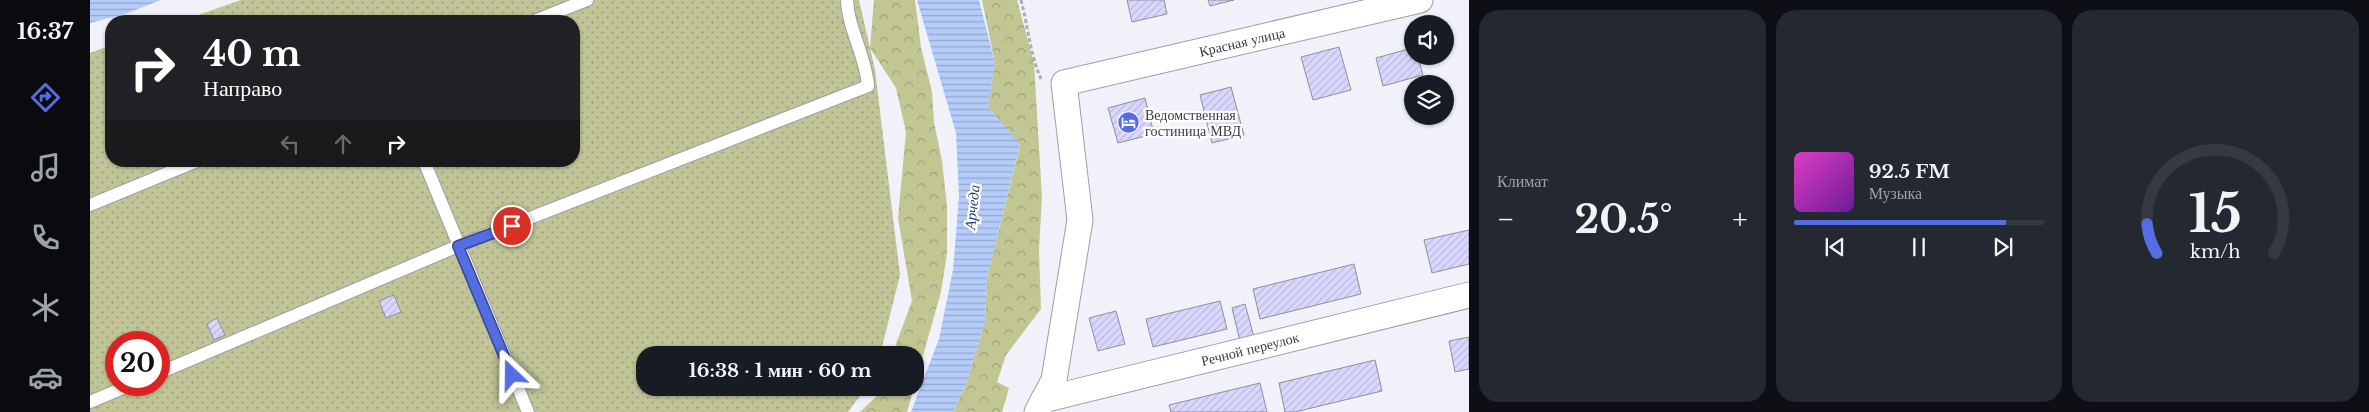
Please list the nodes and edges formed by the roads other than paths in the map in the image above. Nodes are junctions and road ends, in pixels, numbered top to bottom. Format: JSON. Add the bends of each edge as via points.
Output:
{"nodes":[{"id":1,"x":587,"y":0,"type":"edge"},
{"id":2,"x":848,"y":0,"type":"edge"},
{"id":3,"x":1420,"y":0,"type":"edge"},
{"id":4,"x":549,"y":15,"type":"edge"},
{"id":5,"x":182,"y":167,"type":"edge"},
{"id":6,"x":426,"y":167,"type":"edge"},
{"id":7,"x":90,"y":205,"type":"edge"},
{"id":8,"x":458,"y":246,"type":"junction"},
{"id":9,"x":1469,"y":295,"type":"edge"},
{"id":10,"x":170,"y":368,"type":"edge"},
{"id":11,"x":105,"y":396,"type":"edge"},
{"id":12,"x":90,"y":402,"type":"edge"},
{"id":13,"x":1040,"y":406,"type":"edge"},
{"id":14,"x":528,"y":412,"type":"edge"}],
"edges":[{"from":1,"to":4,"type":"lane"},
{"from":2,"to":8,"type":"lane","via":[[848,11],[867,69],[868,86]]},
{"from":3,"to":13,"type":"street","name":"Красная улица","via":[[1064,83],[1080,220],[1054,380]]},
{"from":5,"to":7,"type":"lane"},
{"from":6,"to":8,"type":"lane"},
{"from":8,"to":10,"type":"lane"},
{"from":8,"to":14,"type":"lane"},
{"from":9,"to":13,"type":"street","name":"Речной переулок"},
{"from":11,"to":12,"type":"lane"}]}
